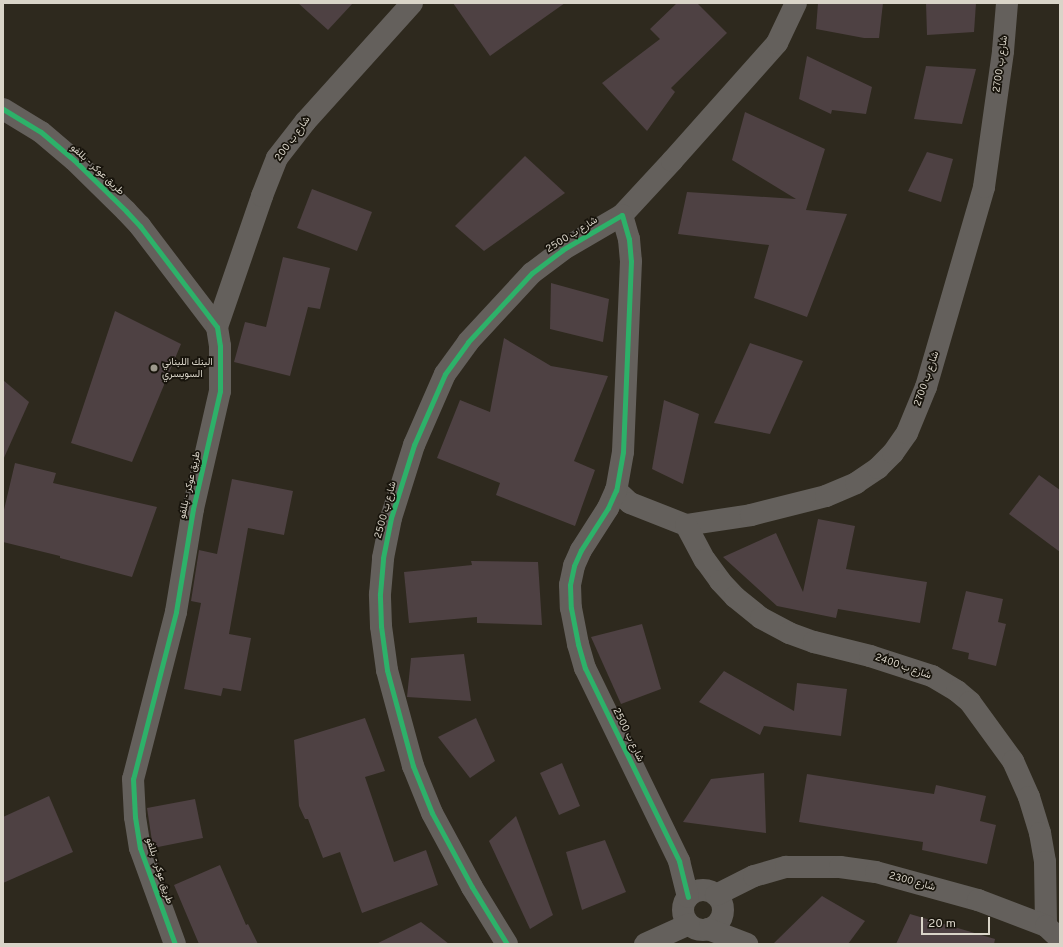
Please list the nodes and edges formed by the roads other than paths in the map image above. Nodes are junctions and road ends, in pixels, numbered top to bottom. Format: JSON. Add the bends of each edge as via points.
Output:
{"nodes":[{"id":1,"x":412,"y":3,"type":"edge"},
{"id":2,"x":796,"y":3,"type":"edge"},
{"id":3,"x":1007,"y":3,"type":"edge"},
{"id":4,"x":3,"y":109,"type":"edge"},
{"id":5,"x":622,"y":215,"type":"junction"},
{"id":6,"x":217,"y":327,"type":"junction"},
{"id":7,"x":616,"y":490,"type":"junction"},
{"id":8,"x":686,"y":525,"type":"junction"},
{"id":9,"x":705,"y":909,"type":"junction"},
{"id":10,"x":1053,"y":933,"type":"edge"},
{"id":11,"x":744,"y":943,"type":"edge"},
{"id":12,"x":175,"y":944,"type":"edge"},
{"id":13,"x":507,"y":944,"type":"edge"},
{"id":14,"x":645,"y":944,"type":"edge"}],
"edges":[{"from":1,"to":6,"type":"street","name":"شارع ب 200","via":[[304,122],[277,158]]},
{"from":2,"to":5,"type":"street","name":"شارع ب 2500","via":[[777,42]]},
{"from":3,"to":8,"type":"street","name":"شارع ب 2700","via":[[984,187],[926,387],[907,433],[878,468],[826,496],[751,515]]},
{"from":4,"to":6,"type":"street","name":"طريق عوكر - بللفو","via":[[41,132],[126,211]]},
{"from":5,"to":7,"type":"street","name":"شارع ب 2500","via":[[632,261],[623,452]]},
{"from":5,"to":13,"type":"street","name":"شارع ب 2500","via":[[562,250],[532,273],[468,342],[445,374],[414,445],[391,518],[383,558],[380,594],[387,670],[413,766],[432,813]]},
{"from":6,"to":12,"type":"street","name":"طريق عوكر - بللفو","via":[[220,346],[220,391],[193,509],[176,612],[134,779],[135,817],[140,848]]},
{"from":7,"to":8,"type":"street","via":[[630,503]]},
{"from":7,"to":9,"type":"street","name":"شارع ب 2500","via":[[574,566],[570,585],[571,608],[578,644],[586,668]]},
{"from":8,"to":10,"type":"street","name":"شارع ب 2400","via":[[720,581],[761,618],[789,633],[814,642],[870,656],[932,676],[970,702],[1013,761],[1029,797],[1040,833]]},
{"from":9,"to":10,"type":"street","name":"شارع 2300","via":[[754,876],[786,867],[840,867],[876,872],[978,900]]},
{"from":9,"to":11,"type":"street"},
{"from":9,"to":14,"type":"street","via":[[666,935]]}]}
